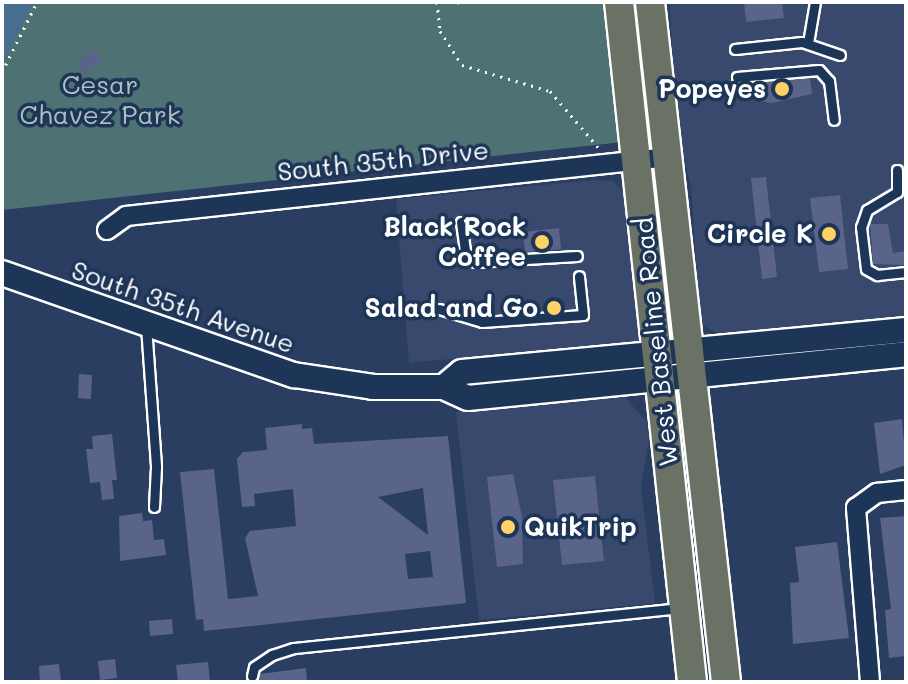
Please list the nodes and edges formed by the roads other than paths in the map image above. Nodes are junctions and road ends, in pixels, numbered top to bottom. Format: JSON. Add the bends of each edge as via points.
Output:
{"nodes":[{"id":1,"x":619,"y":2,"type":"edge"},
{"id":2,"x":650,"y":2,"type":"edge"},
{"id":3,"x":815,"y":2,"type":"edge"},
{"id":4,"x":808,"y":43,"type":"junction"},
{"id":5,"x":735,"y":49,"type":"dead end"},
{"id":6,"x":840,"y":55,"type":"dead end"},
{"id":7,"x":737,"y":77,"type":"dead end"},
{"id":8,"x":834,"y":120,"type":"dead end"},
{"id":9,"x":669,"y":157,"type":"junction"},
{"id":10,"x":637,"y":160,"type":"junction"},
{"id":11,"x":897,"y":170,"type":"dead end"},
{"id":12,"x":461,"y":222,"type":"dead end"},
{"id":13,"x":107,"y":230,"type":"dead end"},
{"id":14,"x":577,"y":256,"type":"dead end"},
{"id":15,"x":906,"y":272,"type":"edge"},
{"id":16,"x":2,"y":273,"type":"edge"},
{"id":17,"x":579,"y":276,"type":"dead end"},
{"id":18,"x":439,"y":309,"type":"dead end"},
{"id":19,"x":146,"y":326,"type":"junction"},
{"id":20,"x":906,"y":330,"type":"edge"},
{"id":21,"x":906,"y":354,"type":"edge"},
{"id":22,"x":693,"y":364,"type":"junction"},
{"id":23,"x":658,"y":368,"type":"junction"},
{"id":24,"x":906,"y":490,"type":"edge"},
{"id":25,"x":154,"y":507,"type":"dead end"},
{"id":26,"x":681,"y":577,"type":"junction"},
{"id":27,"x":684,"y":607,"type":"junction"},
{"id":28,"x":252,"y":676,"type":"dead end"},
{"id":29,"x":692,"y":682,"type":"edge"},
{"id":30,"x":712,"y":682,"type":"edge"},
{"id":31,"x":726,"y":682,"type":"edge"},
{"id":32,"x":870,"y":682,"type":"edge"}],
"edges":[{"from":1,"to":10,"type":"main road","name":"West Baseline Road"},
{"from":2,"to":9,"type":"main road"},
{"from":3,"to":4,"type":"lane"},
{"from":4,"to":5,"type":"lane"},
{"from":4,"to":6,"type":"lane"},
{"from":7,"to":8,"type":"lane","via":[[819,70],[829,81]]},
{"from":9,"to":10,"type":"street","name":"South 35th Drive"},
{"from":9,"to":22,"type":"main road","name":"West Baseline Road"},
{"from":10,"to":13,"type":"street","name":"South 35th Drive","via":[[126,216]]},
{"from":10,"to":23,"type":"main road","name":"West Baseline Road"},
{"from":11,"to":15,"type":"lane","via":[[897,192],[867,210],[861,227],[866,269],[877,275]]},
{"from":12,"to":14,"type":"lane","via":[[465,252],[475,262]]},
{"from":16,"to":19,"type":"main road","name":"South 35th Avenue"},
{"from":17,"to":18,"type":"lane","via":[[583,315],[482,322]]},
{"from":19,"to":23,"type":"main road","name":"South 35th Avenue","via":[[294,375],[373,387],[444,387],[462,372]]},
{"from":19,"to":25,"type":"lane"},
{"from":20,"to":22,"type":"main road","name":"South 35th Avenue"},
{"from":21,"to":22,"type":"main road","name":"South 35th Avenue"},
{"from":22,"to":23,"type":"main road","name":"South 35th Avenue"},
{"from":22,"to":31,"type":"main road","name":"West Baseline Road"},
{"from":23,"to":26,"type":"main road","name":"West Baseline Road"},
{"from":24,"to":32,"type":"street","via":[[877,493],[856,508]]},
{"from":26,"to":27,"type":"main road","name":"West Baseline Road"},
{"from":26,"to":30,"type":"main road","via":[[695,588]]},
{"from":27,"to":28,"type":"lane","via":[[294,648],[272,655],[254,667]]},
{"from":27,"to":29,"type":"main road","name":"West Baseline Road"}]}
